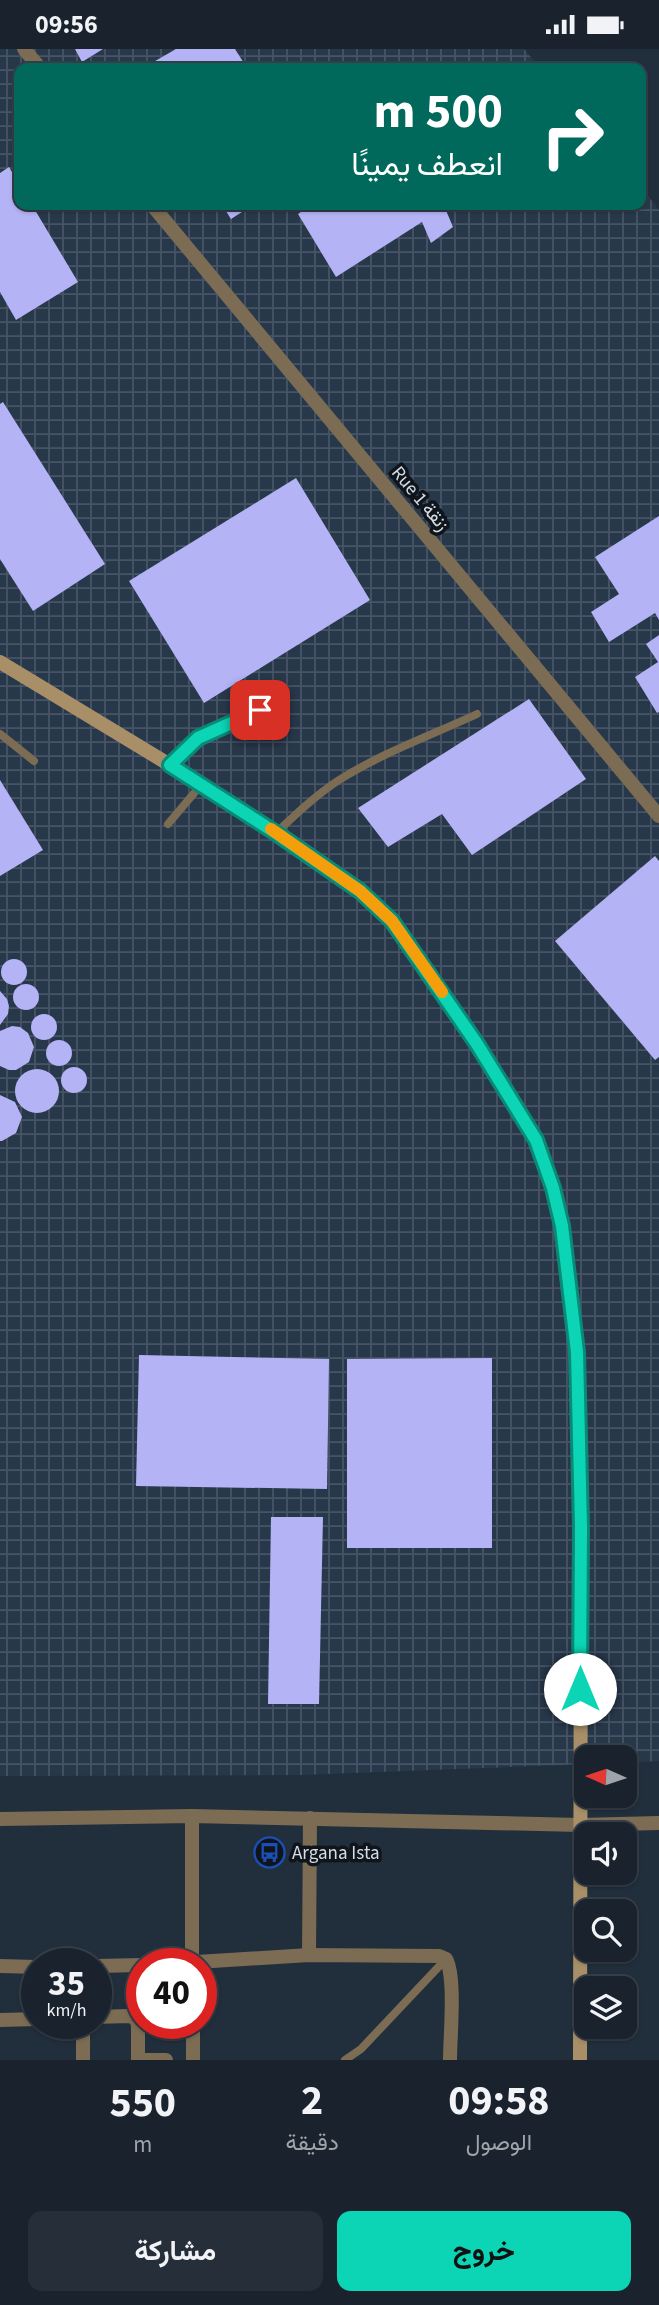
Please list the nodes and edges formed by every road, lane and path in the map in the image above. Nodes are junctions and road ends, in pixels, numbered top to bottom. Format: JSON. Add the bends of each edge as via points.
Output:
{"nodes":[{"id":1,"x":24,"y":49,"type":"edge"},
{"id":2,"x":36,"y":63,"type":"edge"},
{"id":3,"x":156,"y":210,"type":"edge"},
{"id":4,"x":0,"y":663,"type":"edge"},
{"id":5,"x":260,"y":710,"type":"dead end"},
{"id":6,"x":477,"y":714,"type":"dead end"},
{"id":7,"x":0,"y":734,"type":"edge"},
{"id":8,"x":34,"y":761,"type":"dead end"},
{"id":9,"x":170,"y":765,"type":"junction"},
{"id":10,"x":201,"y":785,"type":"junction"},
{"id":11,"x":659,"y":816,"type":"edge"},
{"id":12,"x":168,"y":824,"type":"dead end"},
{"id":13,"x":276,"y":833,"type":"junction"},
{"id":14,"x":191,"y":1816,"type":"junction"},
{"id":15,"x":310,"y":1818,"type":"junction"},
{"id":16,"x":0,"y":1819,"type":"edge"},
{"id":17,"x":580,"y":1822,"type":"edge"},
{"id":18,"x":659,"y":1823,"type":"edge"},
{"id":19,"x":637,"y":1824,"type":"edge"},
{"id":20,"x":574,"y":1825,"type":"edge"},
{"id":21,"x":580,"y":1885,"type":"edge"},
{"id":22,"x":192,"y":1948,"type":"edge"},
{"id":23,"x":309,"y":1955,"type":"junction"},
{"id":24,"x":446,"y":1959,"type":"junction"},
{"id":25,"x":217,"y":1961,"type":"edge"},
{"id":26,"x":0,"y":1966,"type":"edge"},
{"id":27,"x":21,"y":1967,"type":"edge"},
{"id":28,"x":112,"y":2016,"type":"edge"},
{"id":29,"x":21,"y":2019,"type":"edge"},
{"id":30,"x":0,"y":2020,"type":"edge"},
{"id":31,"x":83,"y":2039,"type":"edge"},
{"id":32,"x":192,"y":2039,"type":"edge"},
{"id":33,"x":83,"y":2060,"type":"edge"},
{"id":34,"x":138,"y":2060,"type":"edge"},
{"id":35,"x":166,"y":2060,"type":"edge"},
{"id":36,"x":193,"y":2060,"type":"edge"},
{"id":37,"x":345,"y":2060,"type":"edge"},
{"id":38,"x":450,"y":2060,"type":"edge"},
{"id":39,"x":580,"y":2060,"type":"edge"}],
"edges":[{"from":1,"to":2,"type":"street"},
{"from":3,"to":11,"type":"street","name":"Rue 1 زنقة"},
{"from":4,"to":9,"type":"street"},
{"from":5,"to":9,"type":"lane","via":[[198,738]]},
{"from":6,"to":13,"type":"lane","via":[[340,780]]},
{"from":7,"to":8,"type":"lane"},
{"from":9,"to":10,"type":"street"},
{"from":10,"to":12,"type":"lane"},
{"from":10,"to":13,"type":"street"},
{"from":13,"to":17,"type":"street","via":[[360,891],[392,921],[536,1140],[553,1188],[577,1352]]},
{"from":14,"to":15,"type":"street"},
{"from":14,"to":16,"type":"street"},
{"from":14,"to":22,"type":"street"},
{"from":15,"to":20,"type":"street"},
{"from":15,"to":23,"type":"street"},
{"from":18,"to":19,"type":"street"},
{"from":21,"to":39,"type":"street"},
{"from":23,"to":24,"type":"street"},
{"from":23,"to":25,"type":"street"},
{"from":24,"to":37,"type":"lane","via":[[361,2049]]},
{"from":24,"to":38,"type":"street","via":[[450,1966]]},
{"from":26,"to":27,"type":"street"},
{"from":28,"to":34,"type":"street","via":[[136,2018]]},
{"from":29,"to":30,"type":"street"},
{"from":31,"to":33,"type":"street"},
{"from":32,"to":36,"type":"street"},
{"from":34,"to":35,"type":"street"}]}
